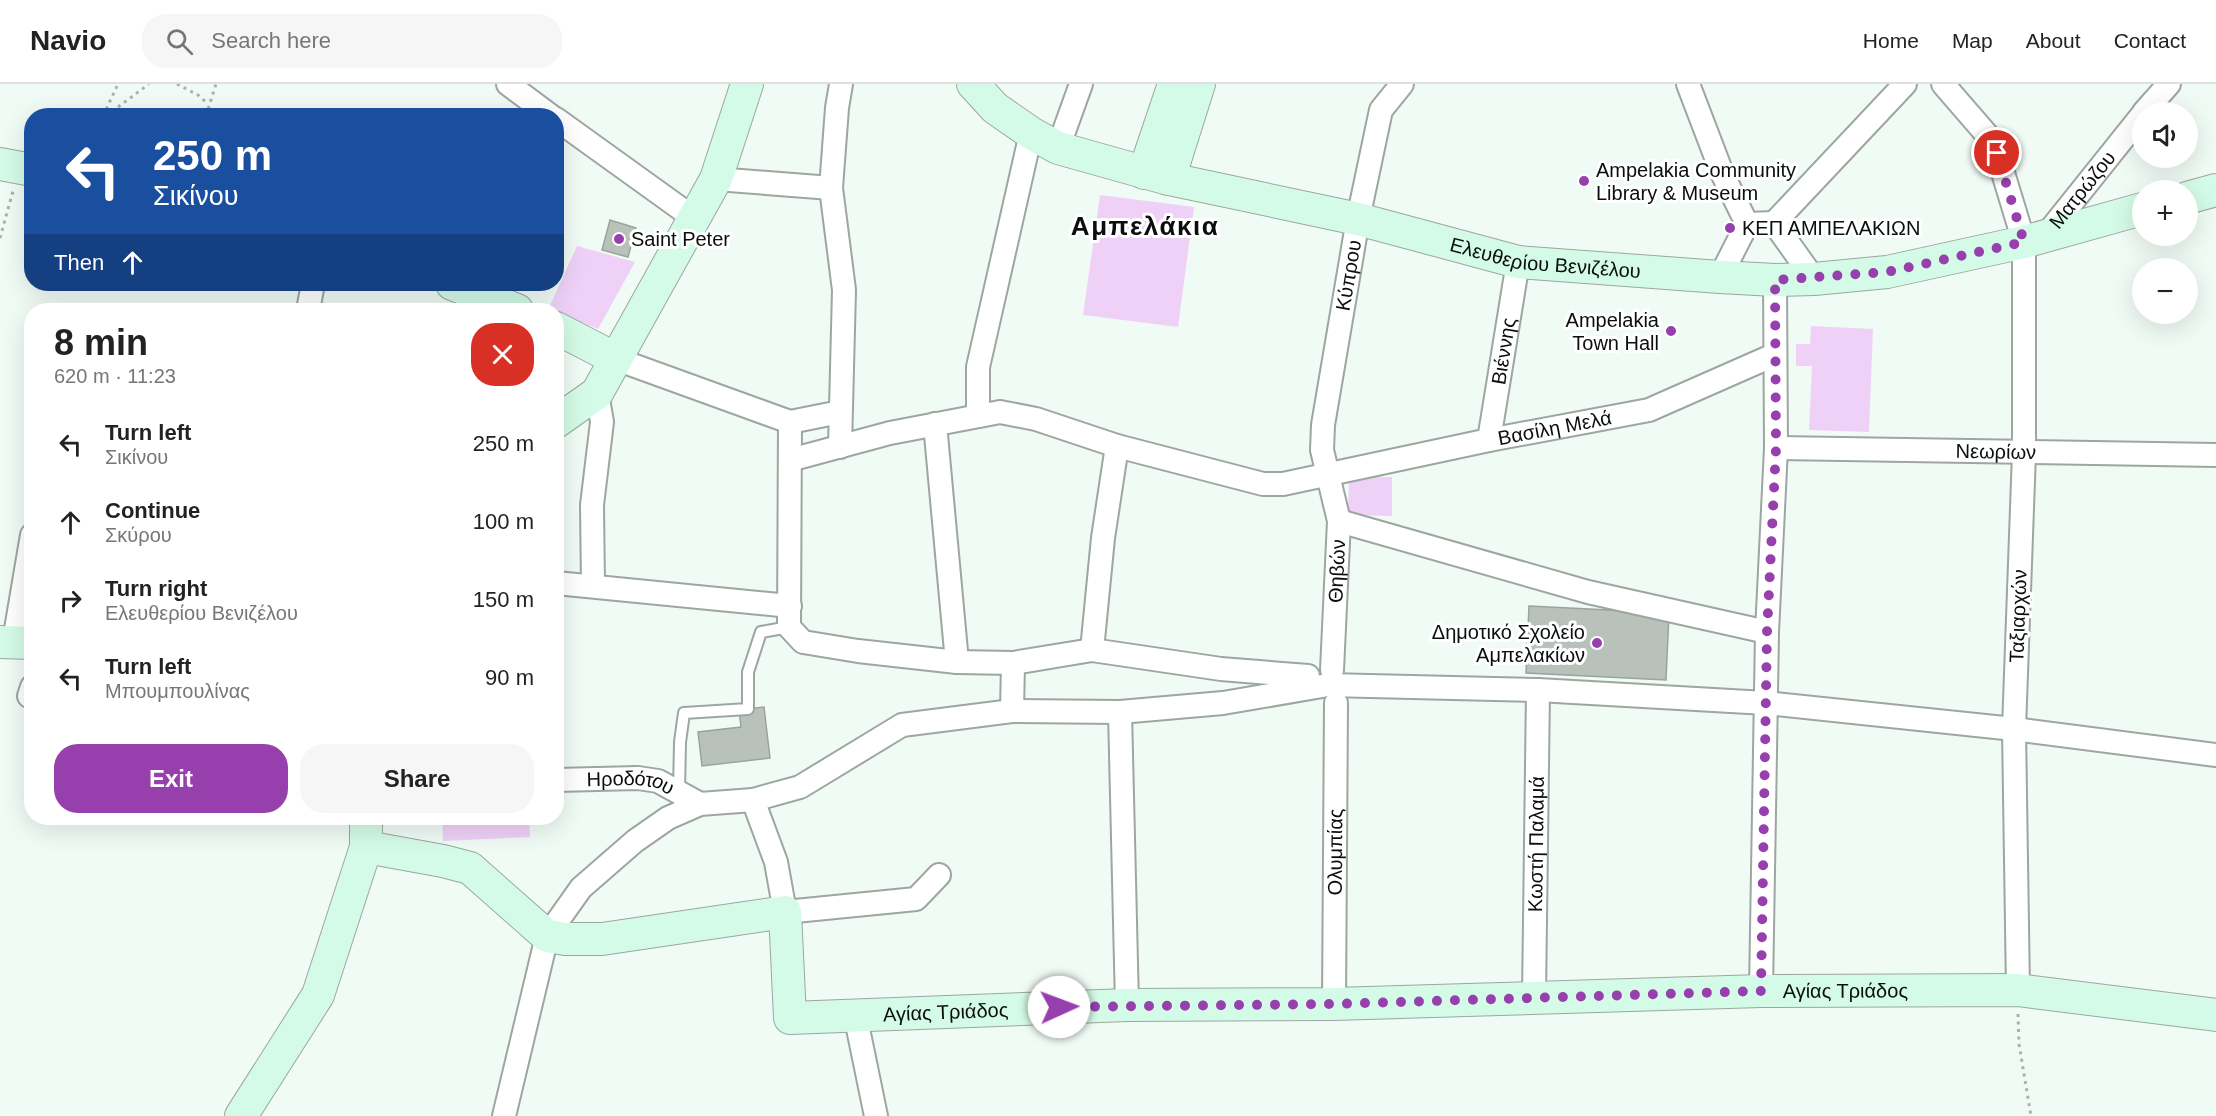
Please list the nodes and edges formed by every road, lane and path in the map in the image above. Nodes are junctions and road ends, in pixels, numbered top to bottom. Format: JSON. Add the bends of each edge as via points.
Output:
{"nodes":[{"id":1,"x":118,"y":84,"type":"edge"},
{"id":2,"x":149,"y":84,"type":"edge"},
{"id":3,"x":177,"y":84,"type":"edge"},
{"id":4,"x":216,"y":84,"type":"edge"},
{"id":5,"x":508,"y":84,"type":"edge"},
{"id":6,"x":747,"y":84,"type":"edge"},
{"id":7,"x":842,"y":84,"type":"edge"},
{"id":8,"x":973,"y":84,"type":"edge"},
{"id":9,"x":1081,"y":84,"type":"edge"},
{"id":10,"x":1174,"y":84,"type":"edge"},
{"id":11,"x":1199,"y":84,"type":"edge"},
{"id":12,"x":1402,"y":84,"type":"edge"},
{"id":13,"x":1688,"y":84,"type":"edge"},
{"id":14,"x":1905,"y":84,"type":"edge"},
{"id":15,"x":1943,"y":84,"type":"edge"},
{"id":16,"x":2169,"y":84,"type":"edge"},
{"id":17,"x":2153,"y":102,"type":"edge"},
{"id":18,"x":208,"y":104,"type":"junction"},
{"id":19,"x":108,"y":108,"type":"edge"},
{"id":20,"x":116,"y":108,"type":"edge"},
{"id":21,"x":207,"y":108,"type":"edge"},
{"id":22,"x":540,"y":108,"type":"edge"},
{"id":23,"x":564,"y":125,"type":"edge"},
{"id":24,"x":2132,"y":127,"type":"edge"},
{"id":25,"x":1031,"y":133,"type":"junction"},
{"id":26,"x":1058,"y":148,"type":"junction"},
{"id":27,"x":17,"y":167,"type":"edge"},
{"id":28,"x":1157,"y":176,"type":"junction"},
{"id":29,"x":716,"y":179,"type":"junction"},
{"id":30,"x":831,"y":188,"type":"junction"},
{"id":31,"x":2216,"y":190,"type":"edge"},
{"id":32,"x":2198,"y":195,"type":"edge"},
{"id":33,"x":2132,"y":213,"type":"edge"},
{"id":34,"x":695,"y":219,"type":"junction"},
{"id":35,"x":1358,"y":219,"type":"junction"},
{"id":36,"x":1774,"y":223,"type":"junction"},
{"id":37,"x":1747,"y":224,"type":"junction"},
{"id":38,"x":0,"y":238,"type":"edge"},
{"id":39,"x":2035,"y":238,"type":"junction"},
{"id":40,"x":1518,"y":262,"type":"junction"},
{"id":41,"x":1720,"y":277,"type":"junction"},
{"id":42,"x":1814,"y":279,"type":"junction"},
{"id":43,"x":1775,"y":280,"type":"junction"},
{"id":44,"x":470,"y":291,"type":"edge"},
{"id":45,"x":500,"y":303,"type":"edge"},
{"id":46,"x":564,"y":332,"type":"edge"},
{"id":47,"x":1774,"y":355,"type":"junction"},
{"id":48,"x":616,"y":359,"type":"junction"},
{"id":49,"x":597,"y":393,"type":"junction"},
{"id":50,"x":840,"y":412,"type":"junction"},
{"id":51,"x":564,"y":416,"type":"edge"},
{"id":52,"x":978,"y":416,"type":"junction"},
{"id":53,"x":790,"y":422,"type":"junction"},
{"id":54,"x":935,"y":423,"type":"junction"},
{"id":55,"x":1489,"y":440,"type":"junction"},
{"id":56,"x":1117,"y":446,"type":"junction"},
{"id":57,"x":840,"y":447,"type":"junction"},
{"id":58,"x":1776,"y":448,"type":"junction"},
{"id":59,"x":2024,"y":453,"type":"junction"},
{"id":60,"x":2216,"y":455,"type":"edge"},
{"id":61,"x":790,"y":460,"type":"junction"},
{"id":62,"x":1328,"y":474,"type":"junction"},
{"id":63,"x":1339,"y":520,"type":"junction"},
{"id":64,"x":564,"y":583,"type":"edge"},
{"id":65,"x":24,"y":585,"type":"edge"},
{"id":66,"x":593,"y":585,"type":"junction"},
{"id":67,"x":790,"y":616,"type":"junction"},
{"id":68,"x":1767,"y":632,"type":"junction"},
{"id":69,"x":15,"y":642,"type":"edge"},
{"id":70,"x":1092,"y":650,"type":"junction"},
{"id":71,"x":957,"y":662,"type":"junction"},
{"id":72,"x":1013,"y":663,"type":"junction"},
{"id":73,"x":1221,"y":669,"type":"junction"},
{"id":74,"x":1332,"y":670,"type":"dead end"},
{"id":75,"x":1308,"y":676,"type":"dead end"},
{"id":76,"x":1538,"y":690,"type":"junction"},
{"id":77,"x":1336,"y":702,"type":"dead end"},
{"id":78,"x":1223,"y":703,"type":"junction"},
{"id":79,"x":1766,"y":703,"type":"junction"},
{"id":80,"x":1012,"y":711,"type":"junction"},
{"id":81,"x":1120,"y":712,"type":"junction"},
{"id":82,"x":2014,"y":729,"type":"junction"},
{"id":83,"x":2216,"y":755,"type":"edge"},
{"id":84,"x":564,"y":780,"type":"edge"},
{"id":85,"x":680,"y":793,"type":"junction"},
{"id":86,"x":753,"y":800,"type":"junction"},
{"id":87,"x":700,"y":804,"type":"junction"},
{"id":88,"x":366,"y":832,"type":"edge"},
{"id":89,"x":939,"y":874,"type":"dead end"},
{"id":90,"x":785,"y":912,"type":"junction"},
{"id":91,"x":547,"y":936,"type":"junction"},
{"id":92,"x":2018,"y":990,"type":"junction"},
{"id":93,"x":1761,"y":991,"type":"junction"},
{"id":94,"x":1534,"y":997,"type":"junction"},
{"id":95,"x":1334,"y":1004,"type":"junction"},
{"id":96,"x":1127,"y":1005,"type":"junction"},
{"id":97,"x":855,"y":1014,"type":"junction"},
{"id":98,"x":2216,"y":1015,"type":"edge"},
{"id":99,"x":242,"y":1116,"type":"edge"},
{"id":100,"x":504,"y":1116,"type":"edge"},
{"id":101,"x":876,"y":1116,"type":"edge"},
{"id":102,"x":2031,"y":1116,"type":"edge"}],
"edges":[{"from":1,"to":19,"type":"path"},
{"from":2,"to":20,"type":"path"},
{"from":3,"to":18,"type":"path"},
{"from":4,"to":18,"type":"path"},
{"from":5,"to":22,"type":"street"},
{"from":6,"to":29,"type":"street"},
{"from":7,"to":30,"type":"street"},
{"from":8,"to":25,"type":"street","name":"Ελευθερίου Βενιζέλου","via":[[995,108]]},
{"from":9,"to":26,"type":"street"},
{"from":10,"to":28,"type":"street"},
{"from":11,"to":28,"type":"street"},
{"from":12,"to":35,"type":"street","name":"Κύπρου","via":[[1382,110]]},
{"from":13,"to":37,"type":"street","via":[[1722,173]]},
{"from":14,"to":36,"type":"street"},
{"from":15,"to":39,"type":"street","name":"Ταξιαρχών","via":[[1988,136]]},
{"from":16,"to":17,"type":"street","name":"Ματρώζου"},
{"from":18,"to":21,"type":"path"},
{"from":23,"to":34,"type":"street"},
{"from":24,"to":39,"type":"street","name":"Ματρώζου"},
{"from":25,"to":26,"type":"street","name":"Ελευθερίου Βενιζέλου"},
{"from":25,"to":52,"type":"street","via":[[978,367]]},
{"from":26,"to":28,"type":"street","name":"Ελευθερίου Βενιζέλου"},
{"from":27,"to":38,"type":"path"},
{"from":28,"to":35,"type":"street","name":"Ελευθερίου Βενιζέλου"},
{"from":29,"to":30,"type":"street"},
{"from":29,"to":34,"type":"street"},
{"from":30,"to":50,"type":"street","via":[[844,290]]},
{"from":31,"to":32,"type":"street"},
{"from":33,"to":39,"type":"street","name":"Ελευθερίου Βενιζέλου"},
{"from":34,"to":48,"type":"street"},
{"from":35,"to":40,"type":"street","name":"Ελευθερίου Βενιζέλου"},
{"from":35,"to":62,"type":"street","name":"Κύπρου","via":[[1323,425],[1322,450]]},
{"from":36,"to":37,"type":"street"},
{"from":36,"to":42,"type":"street"},
{"from":37,"to":41,"type":"street"},
{"from":39,"to":42,"type":"street","name":"Ελευθερίου Βενιζέλου","via":[[1887,272]]},
{"from":39,"to":59,"type":"street","name":"Ταξιαρχών"},
{"from":40,"to":41,"type":"street","name":"Ελευθερίου Βενιζέλου"},
{"from":40,"to":55,"type":"street","name":"Βιέννης"},
{"from":41,"to":43,"type":"street","name":"Ελευθερίου Βενιζέλου"},
{"from":42,"to":43,"type":"street","name":"Ελευθερίου Βενιζέλου"},
{"from":43,"to":47,"type":"street"},
{"from":44,"to":45,"type":"street"},
{"from":46,"to":48,"type":"street"},
{"from":47,"to":55,"type":"street","name":"Βασίλη Μελά","via":[[1649,411]]},
{"from":47,"to":58,"type":"street"},
{"from":48,"to":49,"type":"street"},
{"from":48,"to":53,"type":"street"},
{"from":49,"to":51,"type":"street"},
{"from":49,"to":66,"type":"street","via":[[602,422],[592,505]]},
{"from":50,"to":53,"type":"street"},
{"from":50,"to":57,"type":"street"},
{"from":52,"to":54,"type":"street","name":"Βασίλη Μελά"},
{"from":52,"to":56,"type":"street","name":"Βασίλη Μελά","via":[[1000,412],[1036,418]]},
{"from":53,"to":61,"type":"street"},
{"from":54,"to":57,"type":"street","name":"Βασίλη Μελά"},
{"from":54,"to":71,"type":"street"},
{"from":55,"to":62,"type":"street","name":"Βασίλη Μελά"},
{"from":56,"to":62,"type":"street","name":"Βασίλη Μελά","via":[[1263,484]]},
{"from":56,"to":70,"type":"street"},
{"from":57,"to":61,"type":"street","name":"Βασίλη Μελά"},
{"from":58,"to":59,"type":"street","name":"Νεωρίων"},
{"from":58,"to":68,"type":"street"},
{"from":59,"to":60,"type":"street","name":"Νεωρίων"},
{"from":59,"to":82,"type":"street","name":"Ταξιαρχών"},
{"from":61,"to":67,"type":"street"},
{"from":62,"to":63,"type":"street","name":"Θηβών"},
{"from":63,"to":68,"type":"street","via":[[1588,592]]},
{"from":63,"to":74,"type":"street","name":"Θηβών"},
{"from":64,"to":66,"type":"street"},
{"from":65,"to":69,"type":"street"},
{"from":66,"to":67,"type":"street"},
{"from":67,"to":71,"type":"street","via":[[803,642]]},
{"from":67,"to":85,"type":"lane","via":[[761,632],[748,672],[748,709],[684,713]]},
{"from":68,"to":79,"type":"street"},
{"from":70,"to":72,"type":"street"},
{"from":70,"to":73,"type":"street"},
{"from":71,"to":72,"type":"street"},
{"from":72,"to":80,"type":"street"},
{"from":73,"to":75,"type":"street"},
{"from":73,"to":78,"type":"street"},
{"from":76,"to":78,"type":"street","via":[[1328,686]]},
{"from":76,"to":79,"type":"street"},
{"from":76,"to":94,"type":"street","name":"Κωστή Παλαμά"},
{"from":77,"to":95,"type":"street","name":"Ολυμπίας"},
{"from":78,"to":81,"type":"street"},
{"from":79,"to":82,"type":"street"},
{"from":79,"to":93,"type":"street"},
{"from":80,"to":81,"type":"street"},
{"from":80,"to":86,"type":"street","via":[[902,725],[800,787]]},
{"from":81,"to":96,"type":"street"},
{"from":82,"to":83,"type":"street"},
{"from":82,"to":92,"type":"street","name":"Ταξιαρχών"},
{"from":84,"to":85,"type":"street","name":"Ηροδότου","via":[[638,778],[658,781]]},
{"from":85,"to":87,"type":"street","name":"Ηροδότου"},
{"from":86,"to":87,"type":"street"},
{"from":86,"to":90,"type":"street","via":[[776,862]]},
{"from":87,"to":91,"type":"street","via":[[668,818],[635,841],[581,888]]},
{"from":88,"to":91,"type":"street","via":[[470,868]]},
{"from":88,"to":99,"type":"street","via":[[318,994]]},
{"from":89,"to":90,"type":"street","via":[[916,899]]},
{"from":90,"to":91,"type":"street","via":[[602,939]]},
{"from":90,"to":97,"type":"street","name":"Αγίας Τριάδος","via":[[790,1018]]},
{"from":91,"to":100,"type":"street"},
{"from":92,"to":93,"type":"street","name":"Αγίας Τριάδος"},
{"from":92,"to":98,"type":"street","name":"Αγίας Τριάδος"},
{"from":92,"to":102,"type":"path","via":[[2019,1044]]},
{"from":93,"to":94,"type":"street","name":"Αγίας Τριάδος"},
{"from":94,"to":95,"type":"street","name":"Αγίας Τριάδος"},
{"from":95,"to":96,"type":"street","name":"Αγίας Τριάδος"},
{"from":96,"to":97,"type":"street","name":"Αγίας Τριάδος"},
{"from":97,"to":101,"type":"street"}]}
